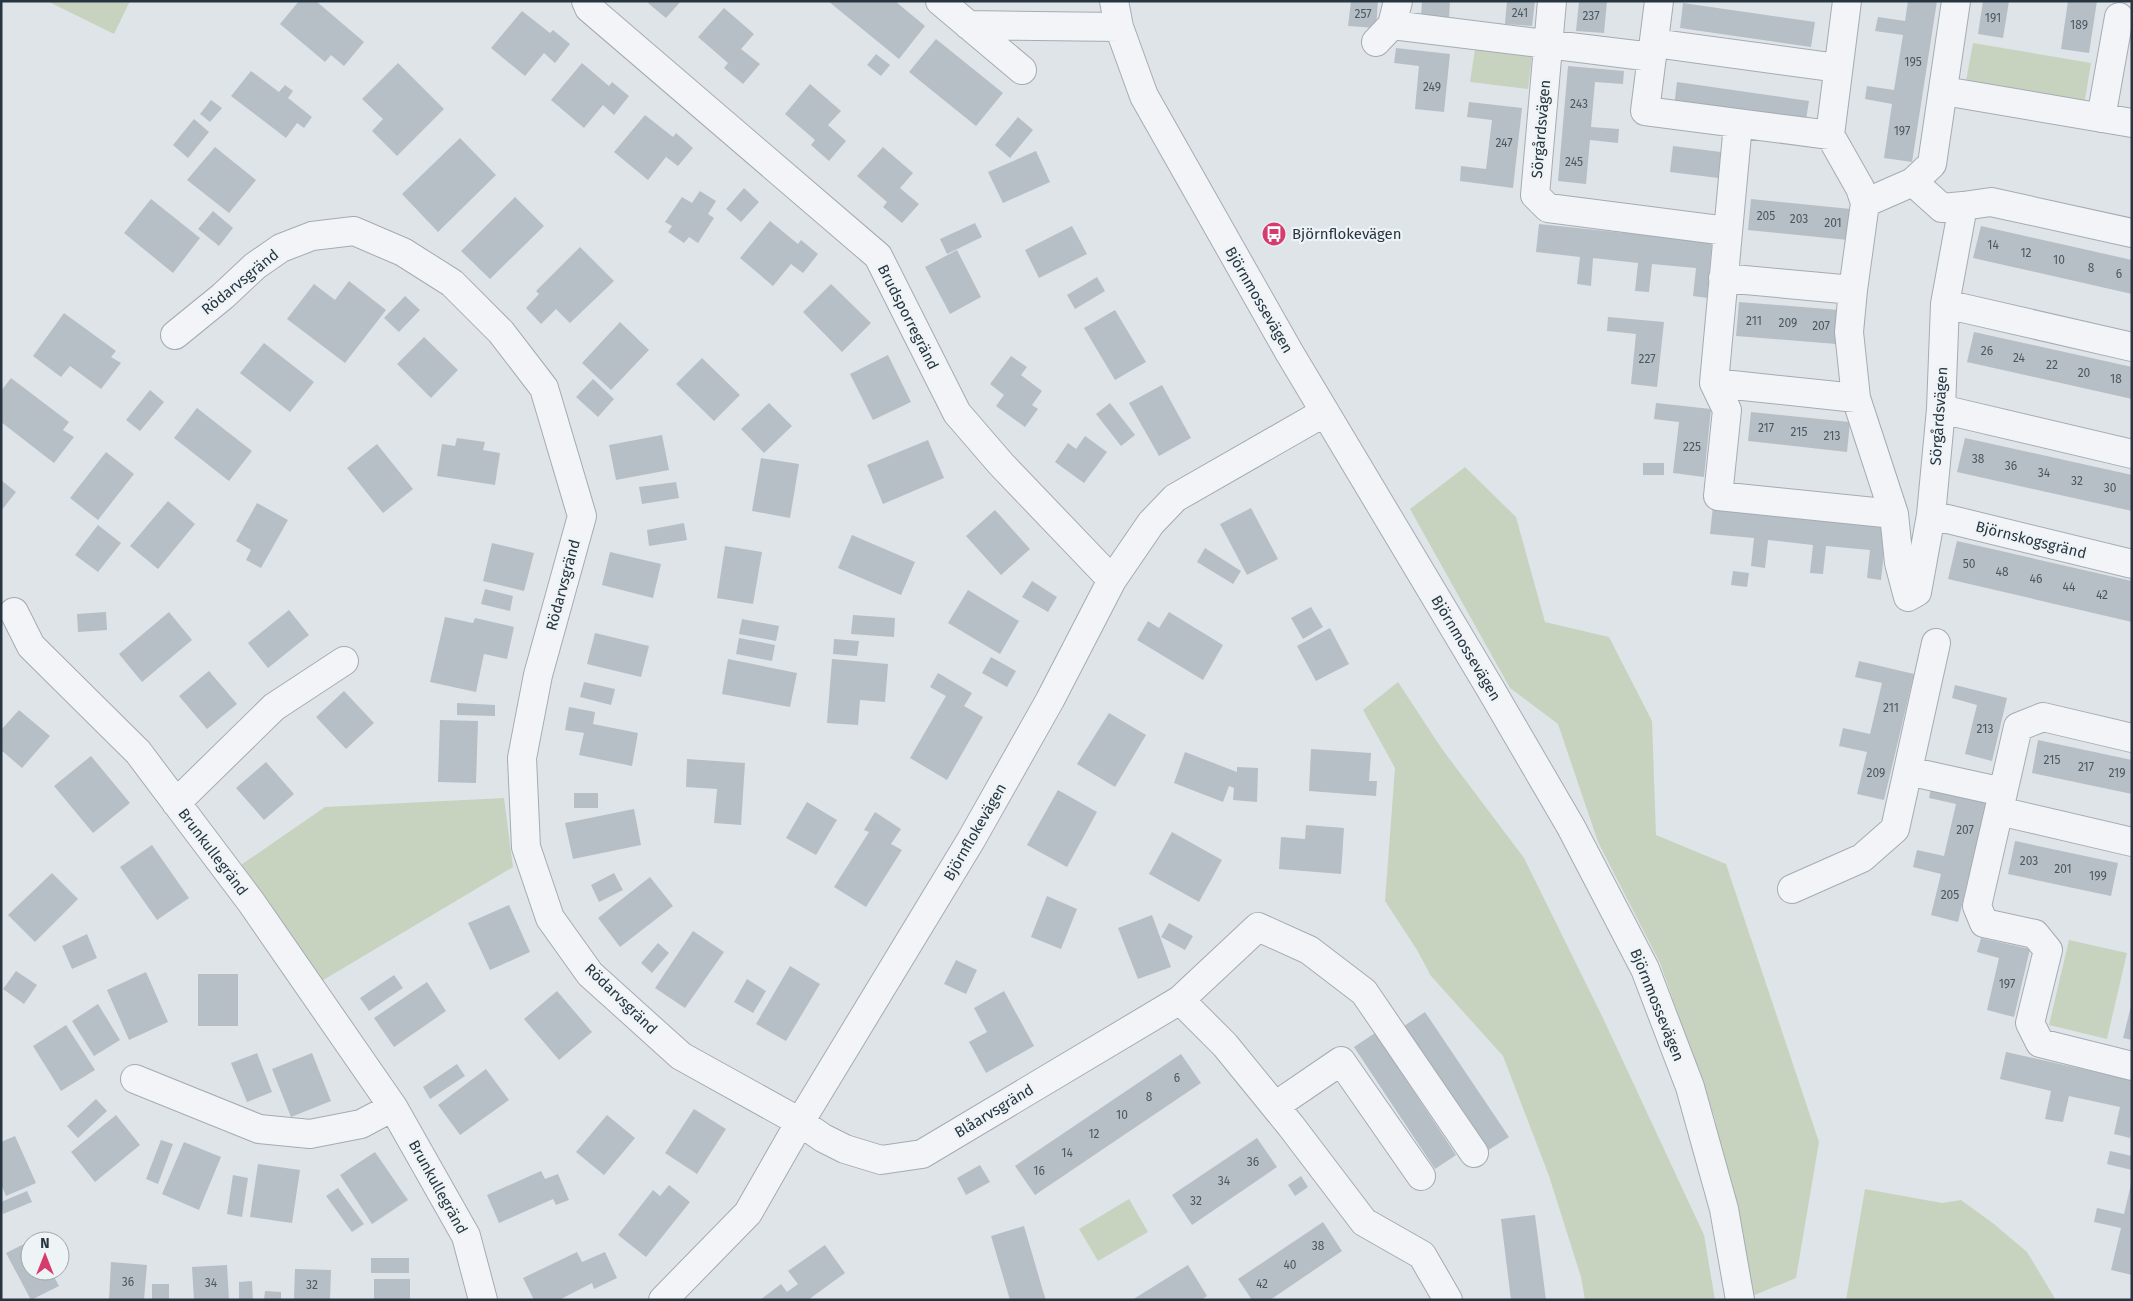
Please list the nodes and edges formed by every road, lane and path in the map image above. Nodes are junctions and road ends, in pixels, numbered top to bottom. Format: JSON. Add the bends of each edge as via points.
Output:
{"nodes":[{"id":1,"x":586,"y":1,"type":"edge"},
{"id":2,"x":940,"y":1,"type":"edge"},
{"id":3,"x":1552,"y":1,"type":"edge"},
{"id":4,"x":1659,"y":1,"type":"edge"},
{"id":5,"x":1847,"y":1,"type":"edge"},
{"id":6,"x":1956,"y":1,"type":"edge"},
{"id":7,"x":1116,"y":14,"type":"edge"},
{"id":8,"x":2119,"y":18,"type":"dead end"},
{"id":9,"x":1388,"y":23,"type":"edge"},
{"id":10,"x":968,"y":25,"type":"junction"},
{"id":11,"x":1548,"y":44,"type":"junction"},
{"id":12,"x":1653,"y":50,"type":"junction"},
{"id":13,"x":1838,"y":68,"type":"junction"},
{"id":14,"x":1022,"y":70,"type":"dead end"},
{"id":15,"x":1944,"y":91,"type":"junction"},
{"id":16,"x":2101,"y":118,"type":"junction"},
{"id":17,"x":1738,"y":124,"type":"junction"},
{"id":18,"x":2132,"y":124,"type":"edge"},
{"id":19,"x":1830,"y":135,"type":"junction"},
{"id":20,"x":1913,"y":182,"type":"junction"},
{"id":21,"x":1866,"y":204,"type":"junction"},
{"id":22,"x":1963,"y":206,"type":"junction"},
{"id":23,"x":1727,"y":232,"type":"junction"},
{"id":24,"x":2132,"y":233,"type":"edge"},
{"id":25,"x":1723,"y":278,"type":"junction"},
{"id":26,"x":1853,"y":290,"type":"junction"},
{"id":27,"x":1945,"y":304,"type":"junction"},
{"id":28,"x":175,"y":335,"type":"dead end"},
{"id":29,"x":2132,"y":346,"type":"edge"},
{"id":30,"x":1714,"y":383,"type":"junction"},
{"id":31,"x":1856,"y":398,"type":"junction"},
{"id":32,"x":1940,"y":409,"type":"junction"},
{"id":33,"x":1325,"y":412,"type":"junction"},
{"id":34,"x":2132,"y":454,"type":"edge"},
{"id":35,"x":1894,"y":514,"type":"junction"},
{"id":36,"x":1931,"y":515,"type":"junction"},
{"id":37,"x":2132,"y":564,"type":"edge"},
{"id":38,"x":1112,"y":580,"type":"junction"},
{"id":39,"x":14,"y":612,"type":"dead end"},
{"id":40,"x":1936,"y":643,"type":"dead end"},
{"id":41,"x":344,"y":661,"type":"dead end"},
{"id":42,"x":2132,"y":738,"type":"edge"},
{"id":43,"x":1908,"y":770,"type":"junction"},
{"id":44,"x":2001,"y":801,"type":"junction"},
{"id":45,"x":176,"y":804,"type":"junction"},
{"id":46,"x":2132,"y":842,"type":"edge"},
{"id":47,"x":1792,"y":889,"type":"dead end"},
{"id":48,"x":1180,"y":1000,"type":"junction"},
{"id":49,"x":2132,"y":1066,"type":"edge"},
{"id":50,"x":135,"y":1079,"type":"dead end"},
{"id":51,"x":1275,"y":1106,"type":"junction"},
{"id":52,"x":393,"y":1107,"type":"junction"},
{"id":53,"x":800,"y":1122,"type":"junction"},
{"id":54,"x":1474,"y":1153,"type":"dead end"},
{"id":55,"x":1421,"y":1176,"type":"dead end"},
{"id":56,"x":483,"y":1300,"type":"edge"},
{"id":57,"x":664,"y":1300,"type":"edge"},
{"id":58,"x":1448,"y":1300,"type":"edge"},
{"id":59,"x":1740,"y":1300,"type":"edge"}],
"edges":[{"from":1,"to":38,"type":"street","name":"Brudsporregränd","via":[[589,8],[878,256],[957,413]]},
{"from":2,"to":10,"type":"street"},
{"from":3,"to":11,"type":"street","name":"Sörgårdsvägen"},
{"from":4,"to":12,"type":"street"},
{"from":5,"to":13,"type":"street"},
{"from":6,"to":15,"type":"street"},
{"from":7,"to":10,"type":"street","name":"Björnmossevägen"},
{"from":7,"to":33,"type":"street","name":"Björnmossevägen","via":[[1144,96]]},
{"from":8,"to":16,"type":"street"},
{"from":9,"to":11,"type":"street"},
{"from":10,"to":14,"type":"street"},
{"from":11,"to":12,"type":"street"},
{"from":11,"to":23,"type":"street","name":"Sörgårdsvägen","via":[[1535,195],[1548,208]]},
{"from":12,"to":13,"type":"street"},
{"from":12,"to":17,"type":"street","via":[[1645,111]]},
{"from":13,"to":19,"type":"street"},
{"from":15,"to":16,"type":"street"},
{"from":15,"to":20,"type":"street","via":[[1932,164]]},
{"from":16,"to":18,"type":"street"},
{"from":17,"to":19,"type":"street"},
{"from":17,"to":23,"type":"street"},
{"from":19,"to":21,"type":"street"},
{"from":20,"to":21,"type":"street"},
{"from":20,"to":22,"type":"street","via":[[1942,208]]},
{"from":21,"to":26,"type":"street","name":"Sörgårdsvägen"},
{"from":22,"to":24,"type":"street","via":[[1991,202]]},
{"from":22,"to":27,"type":"street","name":"Sörgårdsvägen"},
{"from":23,"to":25,"type":"street"},
{"from":25,"to":26,"type":"street"},
{"from":25,"to":30,"type":"street"},
{"from":26,"to":31,"type":"street","name":"Sörgårdsvägen","via":[[1849,332]]},
{"from":27,"to":29,"type":"street"},
{"from":27,"to":32,"type":"street","name":"Sörgårdsvägen"},
{"from":28,"to":53,"type":"street","name":"Rödarvsgränd","via":[[255,266],[281,248],[312,236],[354,232],[403,252],[452,283],[501,332],[544,388],[582,516],[538,675],[522,758],[526,847],[550,918],[590,974],[681,1056]]},
{"from":30,"to":31,"type":"street"},
{"from":30,"to":35,"type":"street","via":[[1727,410],[1718,496]]},
{"from":31,"to":35,"type":"street","name":"Sörgårdsvägen"},
{"from":32,"to":34,"type":"street"},
{"from":32,"to":36,"type":"street","name":"Sörgårdsvägen"},
{"from":33,"to":38,"type":"street","name":"Björnflokevägen","via":[[1175,498],[1151,523]]},
{"from":33,"to":59,"type":"street","name":"Björnmossevägen","via":[[1571,827],[1645,969],[1690,1086],[1724,1209]]},
{"from":35,"to":36,"type":"street","name":"Sörgårdsvägen","via":[[1899,563],[1908,597],[1917,592]]},
{"from":36,"to":37,"type":"street","name":"Björnskogsgränd"},
{"from":38,"to":53,"type":"street","name":"Björnflokevägen","via":[[1050,700],[971,840]]},
{"from":39,"to":45,"type":"street","name":"Brunkullegränd","via":[[31,646],[138,752]]},
{"from":40,"to":43,"type":"street"},
{"from":41,"to":45,"type":"street","via":[[274,707]]},
{"from":42,"to":44,"type":"street","via":[[2043,717],[2018,727]]},
{"from":43,"to":44,"type":"street"},
{"from":43,"to":47,"type":"street","via":[[1895,829],[1862,858]]},
{"from":44,"to":46,"type":"street"},
{"from":44,"to":49,"type":"street","via":[[1977,906],[1984,923],[2034,934],[2048,950],[2030,1023],[2040,1043]]},
{"from":45,"to":52,"type":"street","name":"Brunkullegränd","via":[[251,902]]},
{"from":48,"to":51,"type":"street","via":[[1225,1046]]},
{"from":48,"to":53,"type":"street","name":"Blåarvsgränd","via":[[922,1154],[881,1160],[845,1149]]},
{"from":48,"to":54,"type":"street","name":"Blåarvsgränd","via":[[1258,927],[1309,950],[1364,992]]},
{"from":50,"to":52,"type":"street","via":[[259,1129],[310,1134],[361,1124]]},
{"from":51,"to":55,"type":"street","via":[[1341,1061]]},
{"from":51,"to":58,"type":"street","via":[[1364,1222],[1422,1255]]},
{"from":52,"to":56,"type":"street","name":"Brunkullegränd","via":[[466,1236]]},
{"from":53,"to":57,"type":"street","name":"Björnflokevägen","via":[[748,1213]]}]}
